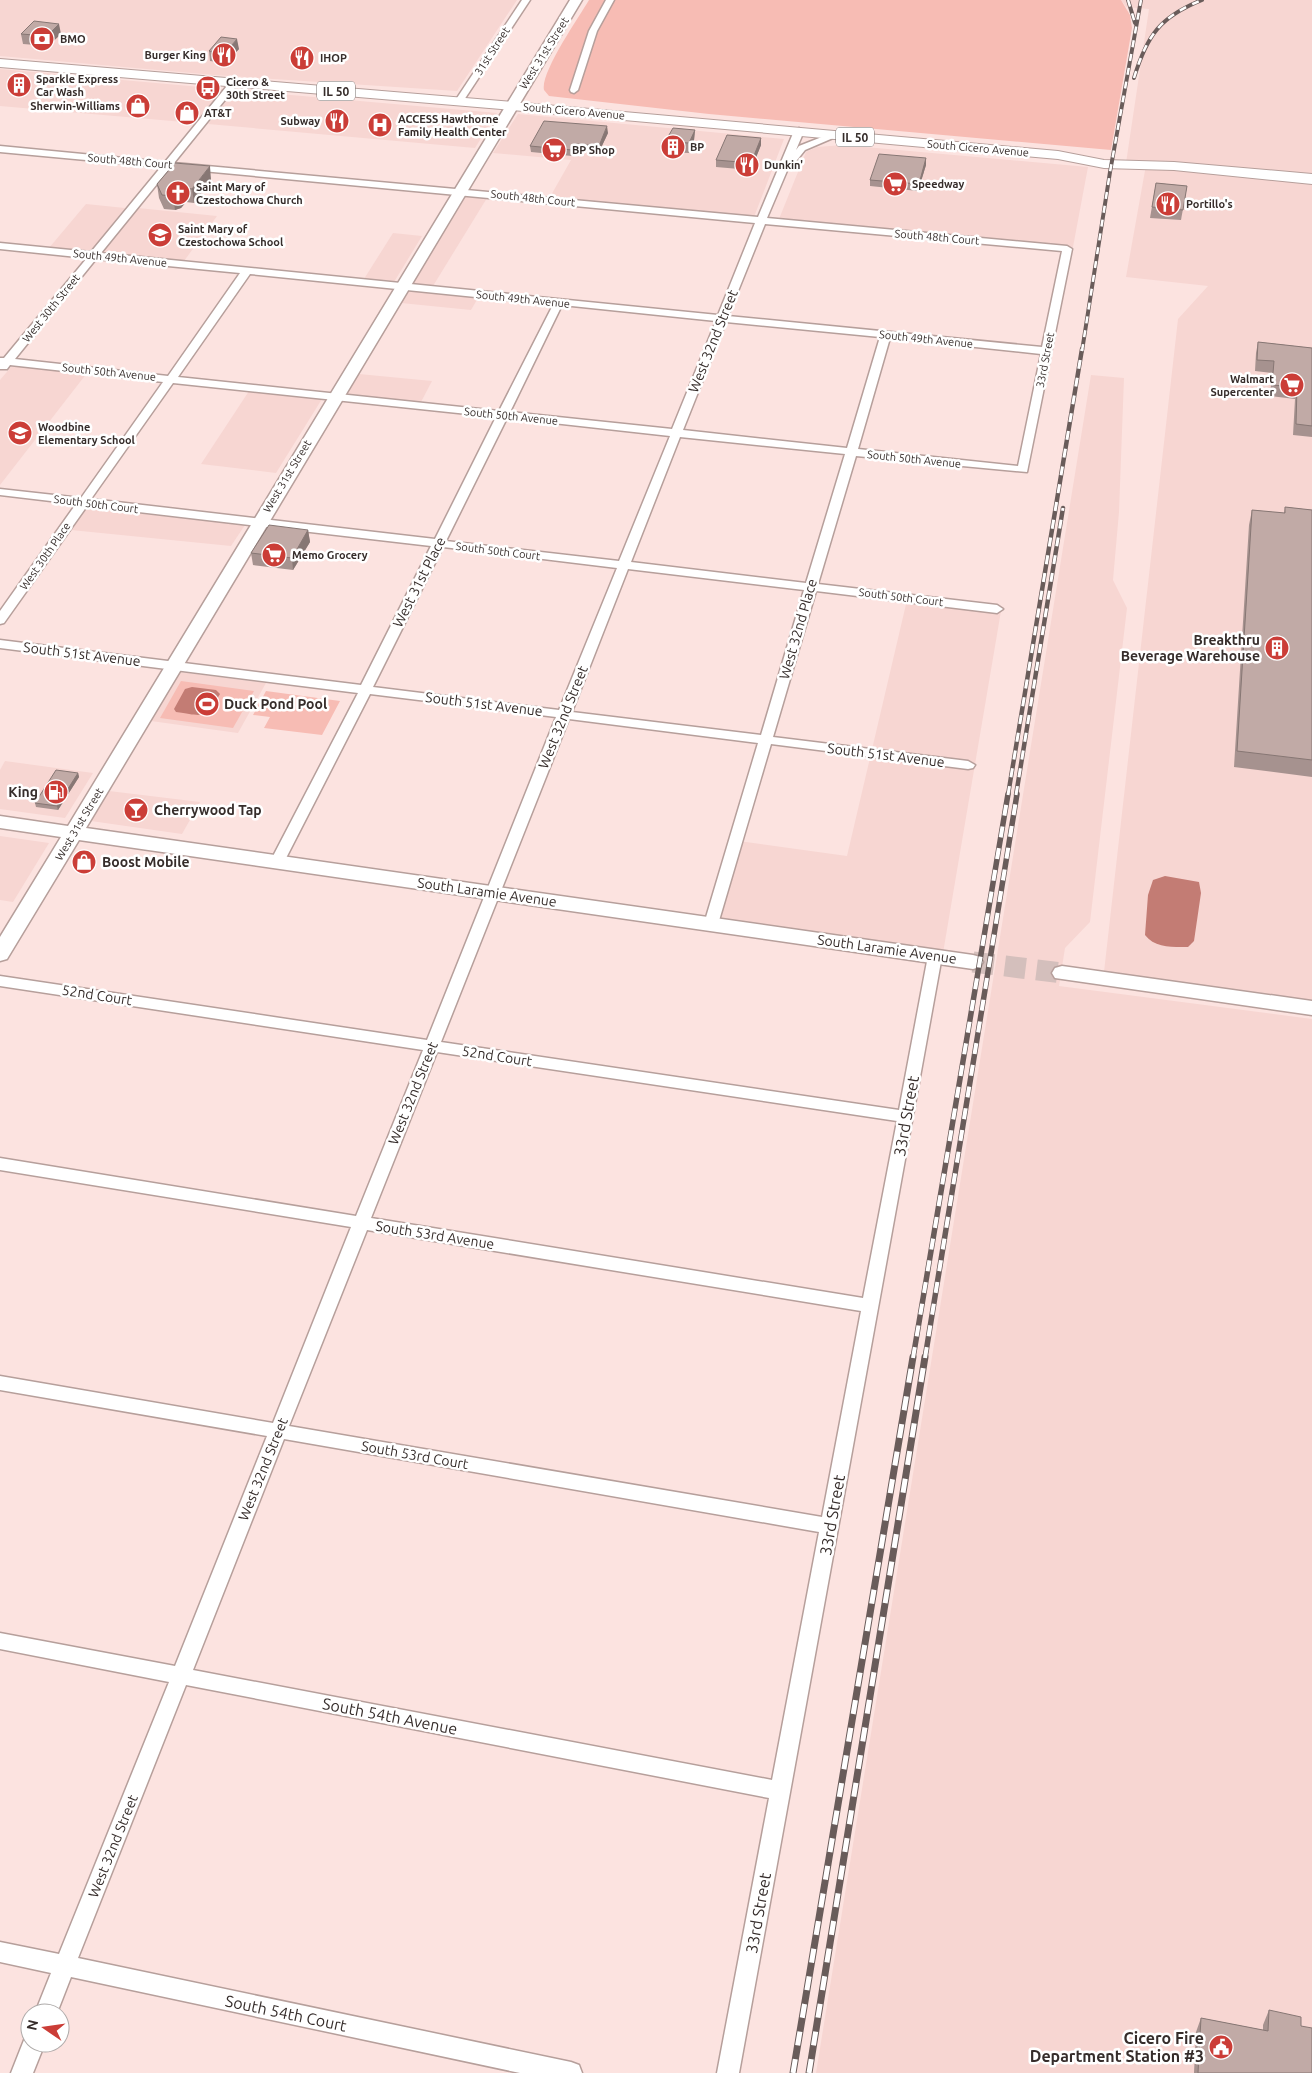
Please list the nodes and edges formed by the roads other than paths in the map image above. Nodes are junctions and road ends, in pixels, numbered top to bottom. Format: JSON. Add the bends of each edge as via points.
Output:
{"nodes":[{"id":1,"x":526,"y":0,"type":"edge"},
{"id":2,"x":576,"y":0,"type":"edge"},
{"id":3,"x":610,"y":0,"type":"edge"},
{"id":4,"x":0,"y":63,"type":"edge"},
{"id":5,"x":234,"y":83,"type":"junction"},
{"id":6,"x":574,"y":90,"type":"dead end"},
{"id":7,"x":459,"y":101,"type":"junction"},
{"id":8,"x":512,"y":106,"type":"junction"},
{"id":9,"x":799,"y":132,"type":"junction"},
{"id":10,"x":835,"y":135,"type":"junction"},
{"id":11,"x":0,"y":149,"type":"edge"},
{"id":12,"x":167,"y":165,"type":"junction"},
{"id":13,"x":781,"y":174,"type":"junction"},
{"id":14,"x":1312,"y":179,"type":"edge"},
{"id":15,"x":460,"y":191,"type":"junction"},
{"id":16,"x":761,"y":221,"type":"junction"},
{"id":17,"x":0,"y":246,"type":"edge"},
{"id":18,"x":1067,"y":249,"type":"joint"},
{"id":19,"x":93,"y":256,"type":"junction"},
{"id":20,"x":247,"y":271,"type":"junction"},
{"id":21,"x":402,"y":286,"type":"junction"},
{"id":22,"x":560,"y":302,"type":"junction"},
{"id":23,"x":722,"y":318,"type":"junction"},
{"id":24,"x":886,"y":335,"type":"junction"},
{"id":25,"x":1047,"y":351,"type":"junction"},
{"id":26,"x":2,"y":364,"type":"edge"},
{"id":27,"x":170,"y":379,"type":"junction"},
{"id":28,"x":335,"y":397,"type":"junction"},
{"id":29,"x":504,"y":415,"type":"junction"},
{"id":30,"x":676,"y":433,"type":"junction"},
{"id":31,"x":851,"y":452,"type":"junction"},
{"id":32,"x":1023,"y":470,"type":"joint"},
{"id":33,"x":0,"y":492,"type":"edge"},
{"id":34,"x":83,"y":503,"type":"junction"},
{"id":35,"x":259,"y":523,"type":"junction"},
{"id":36,"x":438,"y":544,"type":"junction"},
{"id":37,"x":623,"y":565,"type":"junction"},
{"id":38,"x":811,"y":587,"type":"junction"},
{"id":39,"x":997,"y":609,"type":"dead end"},
{"id":40,"x":0,"y":620,"type":"edge"},
{"id":41,"x":0,"y":644,"type":"edge"},
{"id":42,"x":173,"y":665,"type":"junction"},
{"id":43,"x":366,"y":689,"type":"junction"},
{"id":44,"x":564,"y":714,"type":"junction"},
{"id":45,"x":766,"y":740,"type":"junction"},
{"id":46,"x":968,"y":765,"type":"dead end"},
{"id":47,"x":0,"y":822,"type":"edge"},
{"id":48,"x":74,"y":832,"type":"junction"},
{"id":49,"x":277,"y":862,"type":"junction"},
{"id":50,"x":493,"y":892,"type":"junction"},
{"id":51,"x":711,"y":924,"type":"junction"},
{"id":52,"x":0,"y":954,"type":"edge"},
{"id":53,"x":935,"y":956,"type":"junction"},
{"id":54,"x":973,"y":962,"type":"tunnel mouth"},
{"id":55,"x":1062,"y":973,"type":"tunnel mouth"},
{"id":56,"x":0,"y":981,"type":"edge"},
{"id":57,"x":1312,"y":1008,"type":"edge"},
{"id":58,"x":432,"y":1046,"type":"junction"},
{"id":59,"x":906,"y":1117,"type":"junction"},
{"id":60,"x":0,"y":1164,"type":"edge"},
{"id":61,"x":361,"y":1223,"type":"junction"},
{"id":62,"x":871,"y":1306,"type":"junction"},
{"id":63,"x":0,"y":1383,"type":"edge"},
{"id":64,"x":278,"y":1431,"type":"junction"},
{"id":65,"x":830,"y":1526,"type":"junction"},
{"id":66,"x":0,"y":1641,"type":"edge"},
{"id":67,"x":180,"y":1676,"type":"junction"},
{"id":68,"x":780,"y":1791,"type":"junction"},
{"id":69,"x":0,"y":1952,"type":"edge"},
{"id":70,"x":64,"y":1966,"type":"junction"},
{"id":71,"x":50,"y":2003,"type":"edge"},
{"id":72,"x":30,"y":2053,"type":"edge"},
{"id":73,"x":22,"y":2073,"type":"edge"},
{"id":74,"x":571,"y":2073,"type":"edge"},
{"id":75,"x":728,"y":2073,"type":"edge"}],
"edges":[{"from":1,"to":7,"type":"street","name":"31st Street"},
{"from":2,"to":8,"type":"main road","name":"West 31st Street"},
{"from":3,"to":6,"type":"street","via":[[593,31]]},
{"from":4,"to":5,"type":"main road","name":"South Cicero Avenue","number":"IL 50"},
{"from":5,"to":7,"type":"main road","name":"South Cicero Avenue","number":"IL 50"},
{"from":5,"to":12,"type":"street","name":"West 30th Street"},
{"from":7,"to":8,"type":"main road","name":"South Cicero Avenue","number":"IL 50"},
{"from":8,"to":9,"type":"main road","name":"South Cicero Avenue","number":"IL 50"},
{"from":8,"to":15,"type":"main road","name":"West 31st Street"},
{"from":9,"to":10,"type":"main road","name":"South Cicero Avenue","number":"IL 50"},
{"from":9,"to":13,"type":"street","name":"West 32nd Street"},
{"from":10,"to":13,"type":"street","name":"West 32nd Street","via":[[802,148]]},
{"from":10,"to":14,"type":"main road","name":"South Cicero Avenue","number":"IL 50","via":[[1058,155],[1122,165],[1174,166]]},
{"from":11,"to":12,"type":"street","name":"South 48th Court"},
{"from":12,"to":15,"type":"street","name":"South 48th Court"},
{"from":12,"to":19,"type":"street","name":"West 30th Street"},
{"from":13,"to":16,"type":"street","name":"West 32nd Street"},
{"from":15,"to":16,"type":"street","name":"South 48th Court"},
{"from":15,"to":21,"type":"main road","name":"West 31st Street"},
{"from":16,"to":18,"type":"street","name":"South 48th Court"},
{"from":16,"to":23,"type":"street","name":"West 32nd Street"},
{"from":17,"to":19,"type":"street","name":"South 49th Avenue"},
{"from":18,"to":25,"type":"street","name":"33rd Street"},
{"from":19,"to":20,"type":"street","name":"South 49th Avenue"},
{"from":19,"to":26,"type":"street","name":"West 30th Street"},
{"from":20,"to":21,"type":"street","name":"South 49th Avenue"},
{"from":20,"to":27,"type":"street","name":"West 30th Place"},
{"from":21,"to":22,"type":"street","name":"South 49th Avenue"},
{"from":21,"to":28,"type":"main road","name":"West 31st Street"},
{"from":22,"to":23,"type":"street","name":"South 49th Avenue"},
{"from":22,"to":29,"type":"street","name":"West 31st Place"},
{"from":23,"to":24,"type":"street","name":"South 49th Avenue"},
{"from":23,"to":30,"type":"street","name":"West 32nd Street"},
{"from":24,"to":25,"type":"street","name":"South 49th Avenue"},
{"from":24,"to":31,"type":"street","name":"West 32nd Place"},
{"from":25,"to":32,"type":"street","name":"33rd Street"},
{"from":26,"to":27,"type":"street","name":"South 50th Avenue"},
{"from":27,"to":28,"type":"street","name":"South 50th Avenue"},
{"from":27,"to":34,"type":"street","name":"West 30th Place"},
{"from":28,"to":29,"type":"street","name":"South 50th Avenue"},
{"from":28,"to":35,"type":"main road","name":"West 31st Street"},
{"from":29,"to":30,"type":"street","name":"South 50th Avenue"},
{"from":29,"to":36,"type":"street","name":"West 31st Place"},
{"from":30,"to":31,"type":"street","name":"South 50th Avenue"},
{"from":30,"to":37,"type":"street","name":"West 32nd Street"},
{"from":31,"to":32,"type":"street","name":"South 50th Avenue"},
{"from":31,"to":38,"type":"street","name":"West 32nd Place"},
{"from":33,"to":34,"type":"street","name":"South 50th Court"},
{"from":34,"to":35,"type":"street","name":"South 50th Court"},
{"from":34,"to":40,"type":"street","name":"West 30th Place"},
{"from":35,"to":36,"type":"street","name":"South 50th Court"},
{"from":35,"to":42,"type":"main road","name":"West 31st Street"},
{"from":36,"to":37,"type":"street","name":"South 50th Court"},
{"from":36,"to":43,"type":"street","name":"West 31st Place"},
{"from":37,"to":38,"type":"street","name":"South 50th Court"},
{"from":37,"to":44,"type":"street","name":"West 32nd Street"},
{"from":38,"to":39,"type":"street","name":"South 50th Court"},
{"from":38,"to":45,"type":"street","name":"West 32nd Place"},
{"from":41,"to":42,"type":"street","name":"South 51st Avenue"},
{"from":42,"to":43,"type":"street","name":"South 51st Avenue"},
{"from":42,"to":48,"type":"main road","name":"West 31st Street"},
{"from":43,"to":44,"type":"street","name":"South 51st Avenue"},
{"from":43,"to":49,"type":"street","name":"West 31st Place"},
{"from":44,"to":45,"type":"street","name":"South 51st Avenue"},
{"from":44,"to":50,"type":"street","name":"West 32nd Street"},
{"from":45,"to":46,"type":"street","name":"South 51st Avenue"},
{"from":45,"to":51,"type":"street","name":"West 32nd Place"},
{"from":47,"to":48,"type":"main road","name":"South Laramie Avenue"},
{"from":48,"to":49,"type":"main road","name":"South Laramie Avenue"},
{"from":48,"to":52,"type":"main road","name":"West 31st Street"},
{"from":49,"to":50,"type":"main road","name":"South Laramie Avenue"},
{"from":50,"to":51,"type":"main road","name":"South Laramie Avenue"},
{"from":50,"to":58,"type":"street","name":"West 32nd Street"},
{"from":51,"to":53,"type":"main road","name":"South Laramie Avenue"},
{"from":53,"to":54,"type":"main road","name":"South Laramie Avenue"},
{"from":53,"to":59,"type":"street","name":"33rd Street"},
{"from":55,"to":57,"type":"main road"},
{"from":56,"to":58,"type":"street","name":"52nd Court"},
{"from":58,"to":59,"type":"street","name":"52nd Court"},
{"from":58,"to":61,"type":"street","name":"West 32nd Street"},
{"from":59,"to":62,"type":"street","name":"33rd Street"},
{"from":60,"to":61,"type":"street","name":"South 53rd Avenue"},
{"from":61,"to":62,"type":"street","name":"South 53rd Avenue"},
{"from":61,"to":64,"type":"street","name":"West 32nd Street"},
{"from":62,"to":65,"type":"street","name":"33rd Street"},
{"from":63,"to":64,"type":"street","name":"South 53rd Court"},
{"from":64,"to":65,"type":"street","name":"South 53rd Court"},
{"from":64,"to":67,"type":"street","name":"West 32nd Street"},
{"from":65,"to":68,"type":"street","name":"33rd Street"},
{"from":66,"to":67,"type":"street","name":"South 54th Avenue"},
{"from":67,"to":68,"type":"street","name":"South 54th Avenue"},
{"from":67,"to":70,"type":"street","name":"West 32nd Street"},
{"from":68,"to":75,"type":"street","name":"33rd Street"},
{"from":69,"to":70,"type":"street","name":"South 54th Court"},
{"from":70,"to":71,"type":"street","name":"West 32nd Street"},
{"from":70,"to":74,"type":"street","name":"South 54th Court"},
{"from":72,"to":73,"type":"street"}]}
